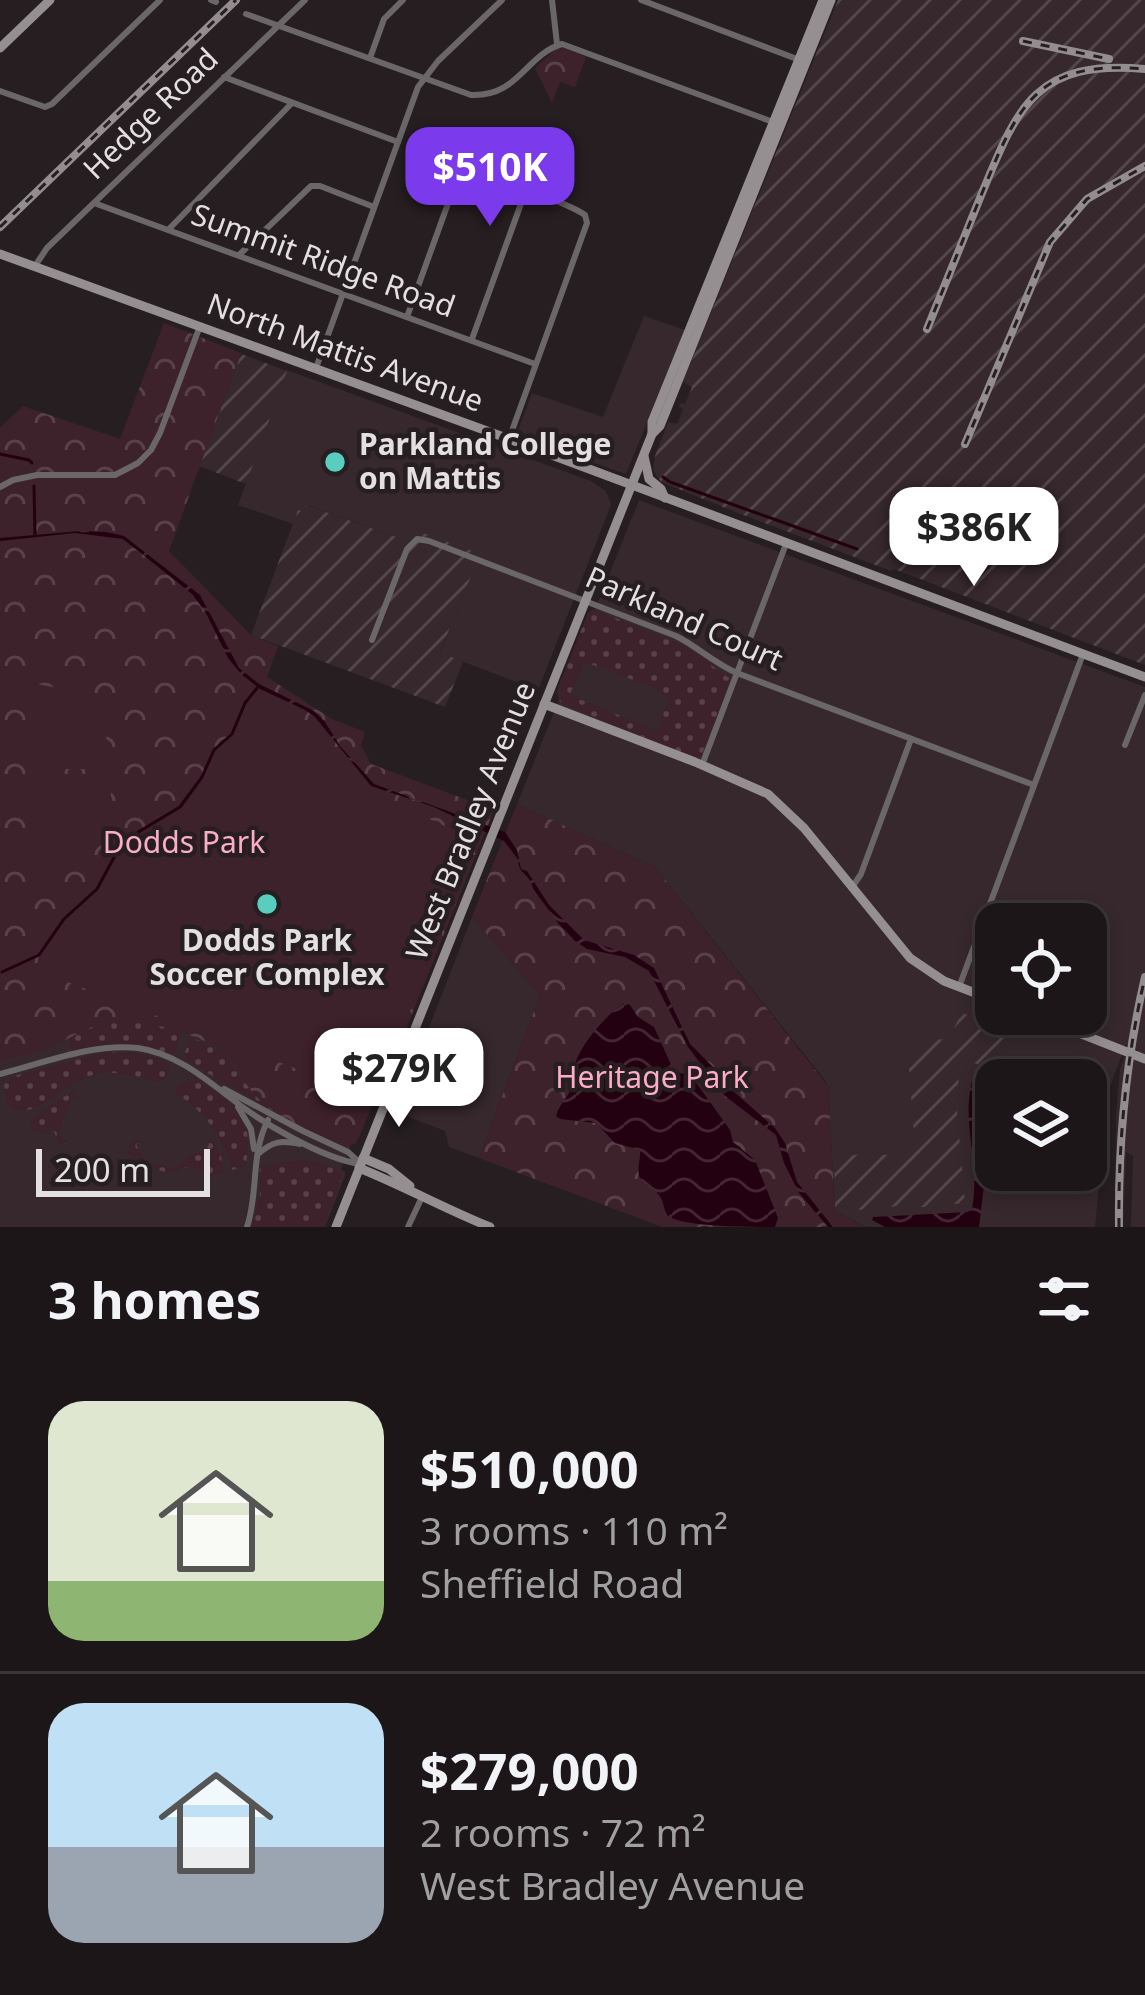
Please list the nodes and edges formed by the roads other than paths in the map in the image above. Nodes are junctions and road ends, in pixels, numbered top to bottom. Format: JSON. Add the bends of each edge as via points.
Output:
{"nodes":[{"id":1,"x":50,"y":0,"type":"edge"},
{"id":2,"x":160,"y":0,"type":"edge"},
{"id":3,"x":305,"y":0,"type":"edge"},
{"id":4,"x":403,"y":0,"type":"edge"},
{"id":5,"x":502,"y":0,"type":"edge"},
{"id":6,"x":552,"y":0,"type":"edge"},
{"id":7,"x":641,"y":0,"type":"edge"},
{"id":8,"x":827,"y":0,"type":"edge"},
{"id":9,"x":246,"y":14,"type":"dead end"},
{"id":10,"x":278,"y":26,"type":"junction"},
{"id":11,"x":557,"y":44,"type":"junction"},
{"id":12,"x":0,"y":48,"type":"edge"},
{"id":13,"x":370,"y":58,"type":"junction"},
{"id":14,"x":802,"y":61,"type":"junction"},
{"id":15,"x":224,"y":77,"type":"junction"},
{"id":16,"x":423,"y":78,"type":"junction"},
{"id":17,"x":0,"y":91,"type":"edge"},
{"id":18,"x":292,"y":103,"type":"junction"},
{"id":19,"x":777,"y":124,"type":"junction"},
{"id":20,"x":398,"y":142,"type":"junction"},
{"id":21,"x":526,"y":190,"type":"junction"},
{"id":22,"x":94,"y":203,"type":"junction"},
{"id":23,"x":374,"y":207,"type":"junction"},
{"id":24,"x":168,"y":230,"type":"junction"},
{"id":25,"x":0,"y":254,"type":"edge"},
{"id":26,"x":239,"y":255,"type":"junction"},
{"id":27,"x":35,"y":266,"type":"junction"},
{"id":28,"x":342,"y":294,"type":"junction"},
{"id":29,"x":407,"y":317,"type":"junction"},
{"id":30,"x":200,"y":326,"type":"junction"},
{"id":31,"x":471,"y":340,"type":"junction"},
{"id":32,"x":535,"y":364,"type":"junction"},
{"id":33,"x":316,"y":368,"type":"junction"},
{"id":34,"x":509,"y":439,"type":"junction"},
{"id":35,"x":644,"y":454,"type":"junction"},
{"id":36,"x":632,"y":484,"type":"junction"},
{"id":37,"x":0,"y":487,"type":"edge"},
{"id":38,"x":665,"y":498,"type":"junction"},
{"id":39,"x":787,"y":543,"type":"junction"},
{"id":40,"x":585,"y":600,"type":"junction"},
{"id":41,"x":371,"y":640,"type":"dead end"},
{"id":42,"x":1083,"y":654,"type":"junction"},
{"id":43,"x":737,"y":673,"type":"junction"},
{"id":44,"x":1145,"y":677,"type":"edge"},
{"id":45,"x":1145,"y":695,"type":"edge"},
{"id":46,"x":544,"y":704,"type":"junction"},
{"id":47,"x":910,"y":739,"type":"junction"},
{"id":48,"x":1126,"y":745,"type":"dead end"},
{"id":49,"x":702,"y":765,"type":"junction"},
{"id":50,"x":1034,"y":785,"type":"junction"},
{"id":51,"x":852,"y":888,"type":"junction"},
{"id":52,"x":959,"y":987,"type":"junction"},
{"id":53,"x":975,"y":993,"type":"edge"},
{"id":54,"x":1084,"y":1035,"type":"edge"},
{"id":55,"x":1145,"y":1059,"type":"edge"},
{"id":56,"x":0,"y":1074,"type":"edge"},
{"id":57,"x":215,"y":1084,"type":"junction"},
{"id":58,"x":227,"y":1095,"type":"junction"},
{"id":59,"x":269,"y":1118,"type":"junction"},
{"id":60,"x":309,"y":1146,"type":"junction"},
{"id":61,"x":255,"y":1157,"type":"junction"},
{"id":62,"x":361,"y":1163,"type":"junction"},
{"id":63,"x":417,"y":1194,"type":"junction"},
{"id":64,"x":248,"y":1227,"type":"edge"},
{"id":65,"x":336,"y":1227,"type":"edge"},
{"id":66,"x":408,"y":1227,"type":"edge"},
{"id":67,"x":490,"y":1227,"type":"edge"}],
"edges":[{"from":1,"to":12,"type":"main road"},
{"from":2,"to":17,"type":"street","via":[[52,104]]},
{"from":3,"to":10,"type":"street","name":"Hedge Road"},
{"from":4,"to":13,"type":"street","via":[[384,20]]},
{"from":5,"to":16,"type":"street"},
{"from":6,"to":11,"type":"street"},
{"from":7,"to":14,"type":"street"},
{"from":8,"to":14,"type":"main road","name":"West Bradley Avenue"},
{"from":9,"to":10,"type":"street"},
{"from":10,"to":13,"type":"street"},
{"from":10,"to":15,"type":"street","name":"Hedge Road"},
{"from":11,"to":16,"type":"street","via":[[495,93]]},
{"from":11,"to":19,"type":"street"},
{"from":13,"to":16,"type":"street"},
{"from":14,"to":19,"type":"main road","name":"West Bradley Avenue"},
{"from":15,"to":18,"type":"street"},
{"from":15,"to":22,"type":"street","name":"Hedge Road"},
{"from":16,"to":20,"type":"street"},
{"from":18,"to":20,"type":"street"},
{"from":18,"to":24,"type":"street"},
{"from":19,"to":35,"type":"main road","name":"West Bradley Avenue"},
{"from":20,"to":23,"type":"street"},
{"from":21,"to":29,"type":"street","via":[[484,176],[462,181]]},
{"from":21,"to":31,"type":"street"},
{"from":21,"to":32,"type":"street","via":[[566,204],[587,223]]},
{"from":22,"to":24,"type":"street","name":"Summit Ridge Road"},
{"from":22,"to":27,"type":"street","name":"Hedge Road"},
{"from":23,"to":26,"type":"street","via":[[311,186]]},
{"from":23,"to":28,"type":"street"},
{"from":24,"to":26,"type":"street","name":"Summit Ridge Road"},
{"from":25,"to":27,"type":"main road","name":"North Mattis Avenue"},
{"from":26,"to":28,"type":"street","name":"Summit Ridge Road"},
{"from":27,"to":30,"type":"main road","name":"North Mattis Avenue"},
{"from":28,"to":29,"type":"street","name":"Summit Ridge Road"},
{"from":28,"to":33,"type":"street"},
{"from":29,"to":31,"type":"street","name":"Summit Ridge Road"},
{"from":30,"to":33,"type":"main road","name":"North Mattis Avenue"},
{"from":30,"to":37,"type":"street","via":[[160,433],[138,463],[116,475],[28,476]]},
{"from":31,"to":32,"type":"street","name":"Summit Ridge Road"},
{"from":32,"to":34,"type":"street"},
{"from":33,"to":34,"type":"main road","name":"North Mattis Avenue"},
{"from":34,"to":36,"type":"main road","name":"North Mattis Avenue"},
{"from":35,"to":36,"type":"main road","name":"West Bradley Avenue"},
{"from":35,"to":38,"type":"main road","via":[[649,479]]},
{"from":36,"to":38,"type":"main road","name":"North Mattis Avenue"},
{"from":36,"to":40,"type":"main road","name":"West Bradley Avenue"},
{"from":38,"to":39,"type":"main road","name":"North Mattis Avenue"},
{"from":39,"to":42,"type":"main road","name":"North Mattis Avenue"},
{"from":39,"to":43,"type":"street"},
{"from":40,"to":41,"type":"street","name":"Parkland Court","via":[[417,539]]},
{"from":40,"to":43,"type":"street","name":"Parkland Court","via":[[676,636]]},
{"from":40,"to":46,"type":"main road","name":"West Bradley Avenue"},
{"from":42,"to":44,"type":"main road","name":"North Mattis Avenue"},
{"from":42,"to":50,"type":"street"},
{"from":43,"to":47,"type":"street","name":"Parkland Court"},
{"from":43,"to":49,"type":"street"},
{"from":45,"to":48,"type":"street"},
{"from":46,"to":49,"type":"main road"},
{"from":46,"to":62,"type":"main road","name":"West Bradley Avenue"},
{"from":47,"to":50,"type":"street","name":"Parkland Court"},
{"from":47,"to":51,"type":"street"},
{"from":49,"to":51,"type":"main road","via":[[779,802]]},
{"from":50,"to":52,"type":"street"},
{"from":51,"to":52,"type":"main road","via":[[910,958]]},
{"from":52,"to":53,"type":"main road"},
{"from":54,"to":55,"type":"main road"},
{"from":56,"to":57,"type":"street","via":[[126,1047],[168,1056]]},
{"from":57,"to":58,"type":"street"},
{"from":57,"to":59,"type":"street"},
{"from":58,"to":59,"type":"street"},
{"from":58,"to":61,"type":"street","via":[[244,1113]]},
{"from":59,"to":60,"type":"street"},
{"from":59,"to":61,"type":"street"},
{"from":59,"to":62,"type":"street"},
{"from":60,"to":61,"type":"street","via":[[280,1140]]},
{"from":60,"to":62,"type":"street"},
{"from":61,"to":64,"type":"street"},
{"from":62,"to":63,"type":"main road"},
{"from":62,"to":65,"type":"main road","name":"West Bradley Avenue"},
{"from":63,"to":66,"type":"street"},
{"from":63,"to":67,"type":"main road"}]}
